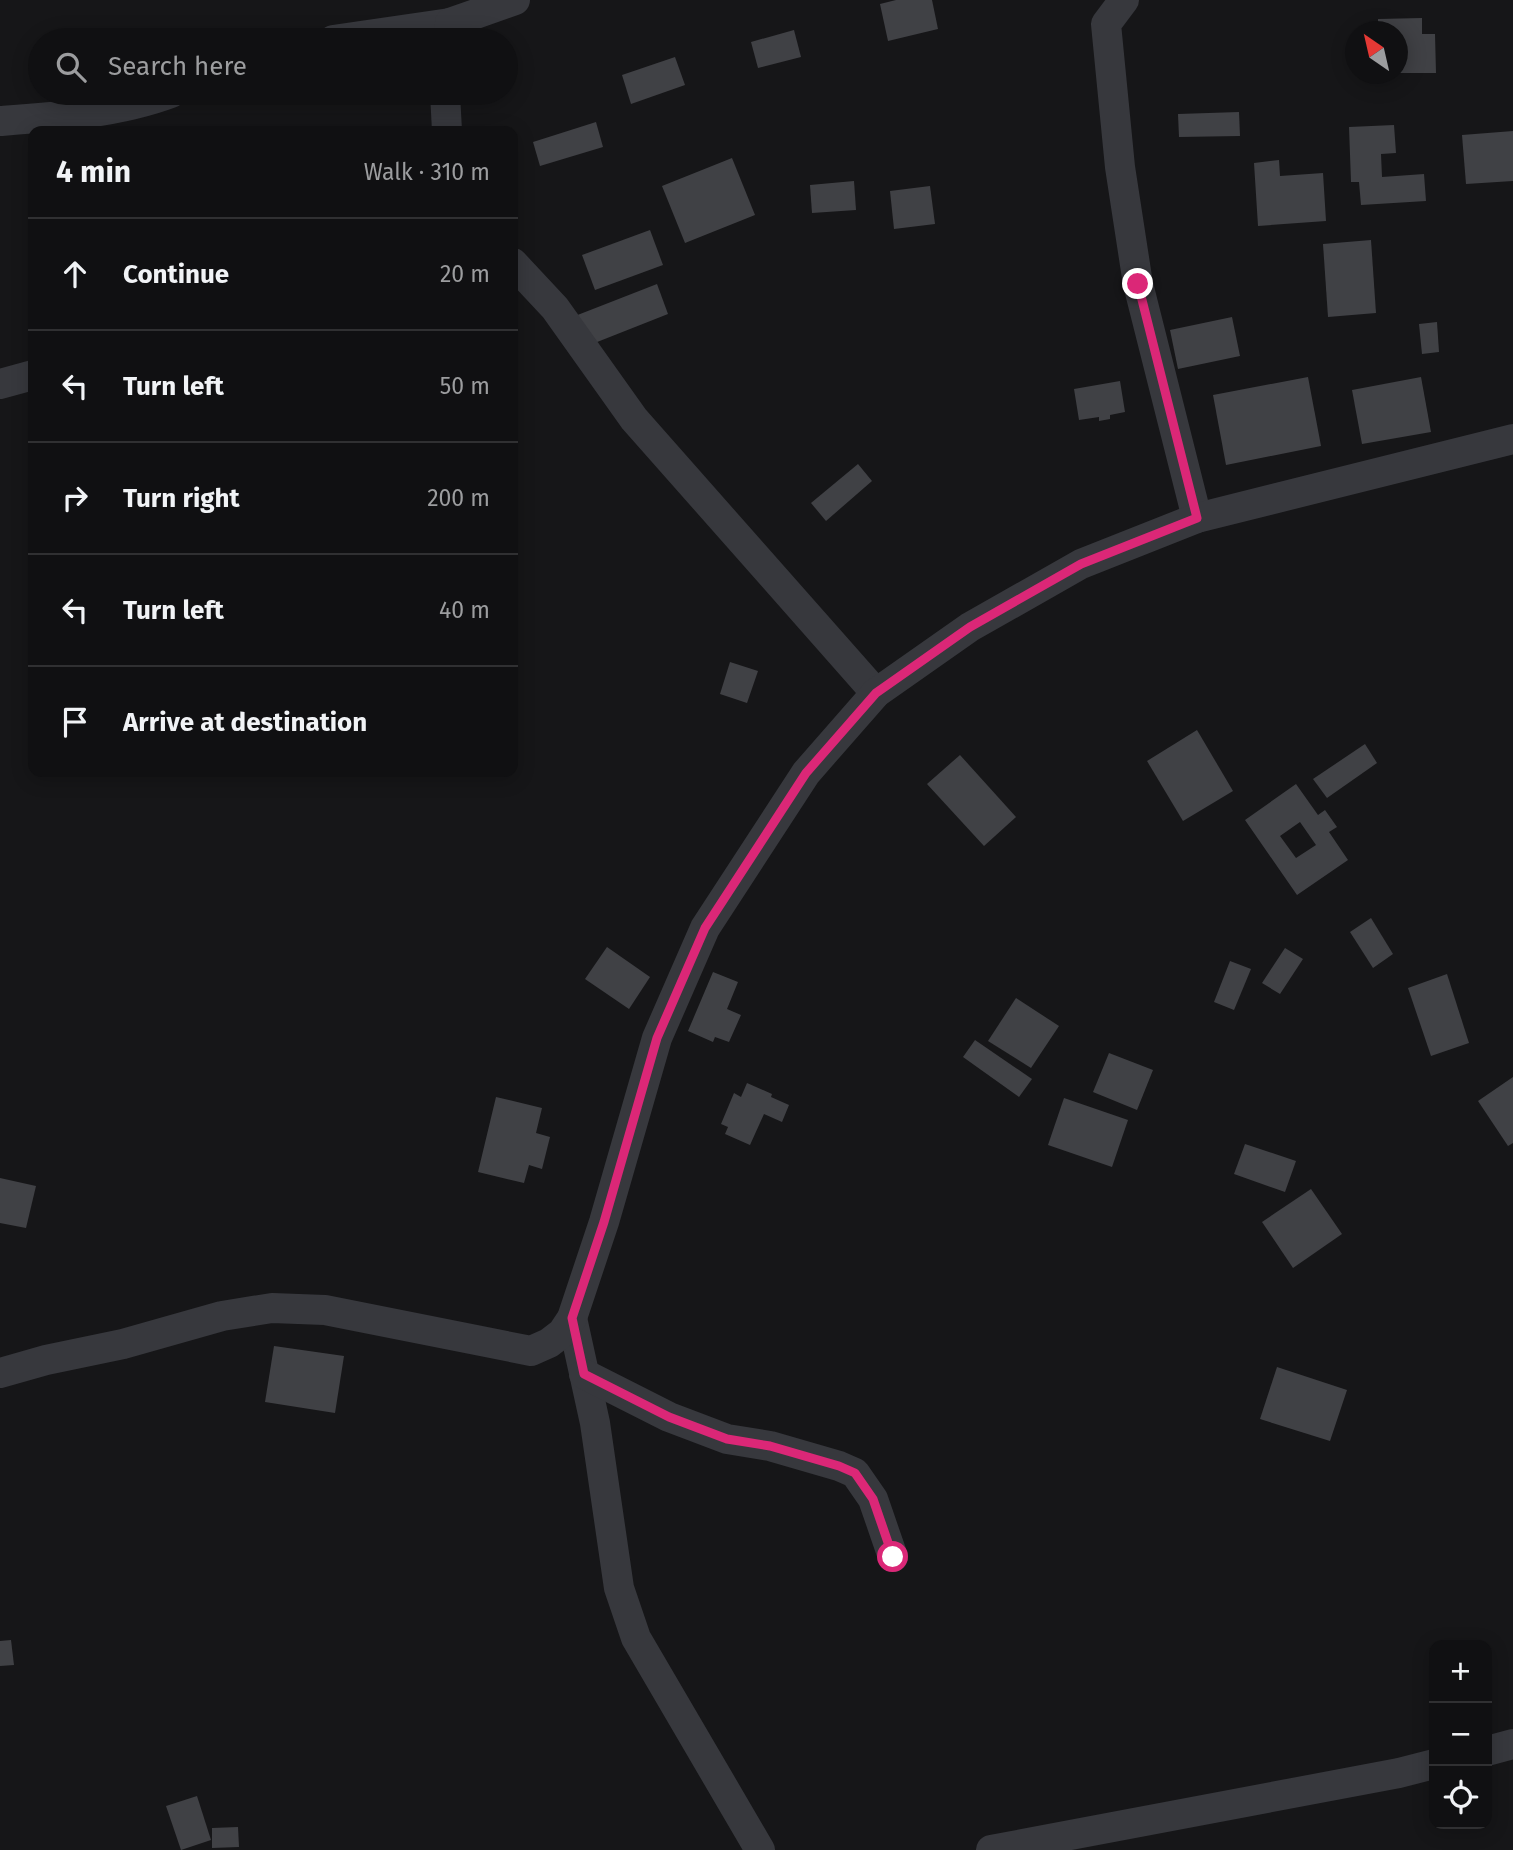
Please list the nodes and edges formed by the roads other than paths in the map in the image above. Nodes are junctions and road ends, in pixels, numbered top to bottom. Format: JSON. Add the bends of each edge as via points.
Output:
{"nodes":[{"id":1,"x":515,"y":0,"type":"edge"},
{"id":2,"x":1124,"y":0,"type":"edge"},
{"id":3,"x":457,"y":28,"type":"edge"},
{"id":4,"x":125,"y":105,"type":"edge"},
{"id":5,"x":446,"y":105,"type":"edge"},
{"id":6,"x":0,"y":121,"type":"edge"},
{"id":7,"x":447,"y":126,"type":"edge"},
{"id":8,"x":518,"y":268,"type":"edge"},
{"id":9,"x":28,"y":376,"type":"edge"},
{"id":10,"x":0,"y":384,"type":"edge"},
{"id":11,"x":1513,"y":439,"type":"edge"},
{"id":12,"x":1197,"y":518,"type":"junction"},
{"id":13,"x":876,"y":693,"type":"junction"},
{"id":14,"x":572,"y":1318,"type":"junction"},
{"id":15,"x":0,"y":1373,"type":"edge"},
{"id":16,"x":584,"y":1374,"type":"junction"},
{"id":17,"x":893,"y":1557,"type":"dead end"},
{"id":18,"x":1513,"y":1744,"type":"edge"},
{"id":19,"x":1492,"y":1750,"type":"edge"},
{"id":20,"x":1429,"y":1765,"type":"edge"},
{"id":21,"x":760,"y":1850,"type":"edge"},
{"id":22,"x":991,"y":1850,"type":"edge"}],
"edges":[{"from":1,"to":3,"type":"street"},
{"from":2,"to":12,"type":"street","via":[[1106,23],[1120,167],[1138,284]]},
{"from":4,"to":6,"type":"street"},
{"from":5,"to":7,"type":"street"},
{"from":8,"to":13,"type":"street","via":[[555,308],[635,419]]},
{"from":9,"to":10,"type":"street"},
{"from":11,"to":12,"type":"street"},
{"from":12,"to":13,"type":"street","via":[[1081,564],[970,627]]},
{"from":13,"to":14,"type":"street","via":[[806,773],[705,928],[657,1038]]},
{"from":14,"to":15,"type":"street","via":[[562,1333],[531,1351],[325,1310],[272,1308]]},
{"from":14,"to":16,"type":"street"},
{"from":16,"to":17,"type":"street","via":[[669,1417],[727,1439],[770,1446],[855,1473],[873,1499]]},
{"from":16,"to":21,"type":"street","via":[[619,1588],[636,1638]]},
{"from":18,"to":19,"type":"street"},
{"from":20,"to":22,"type":"street"}]}
